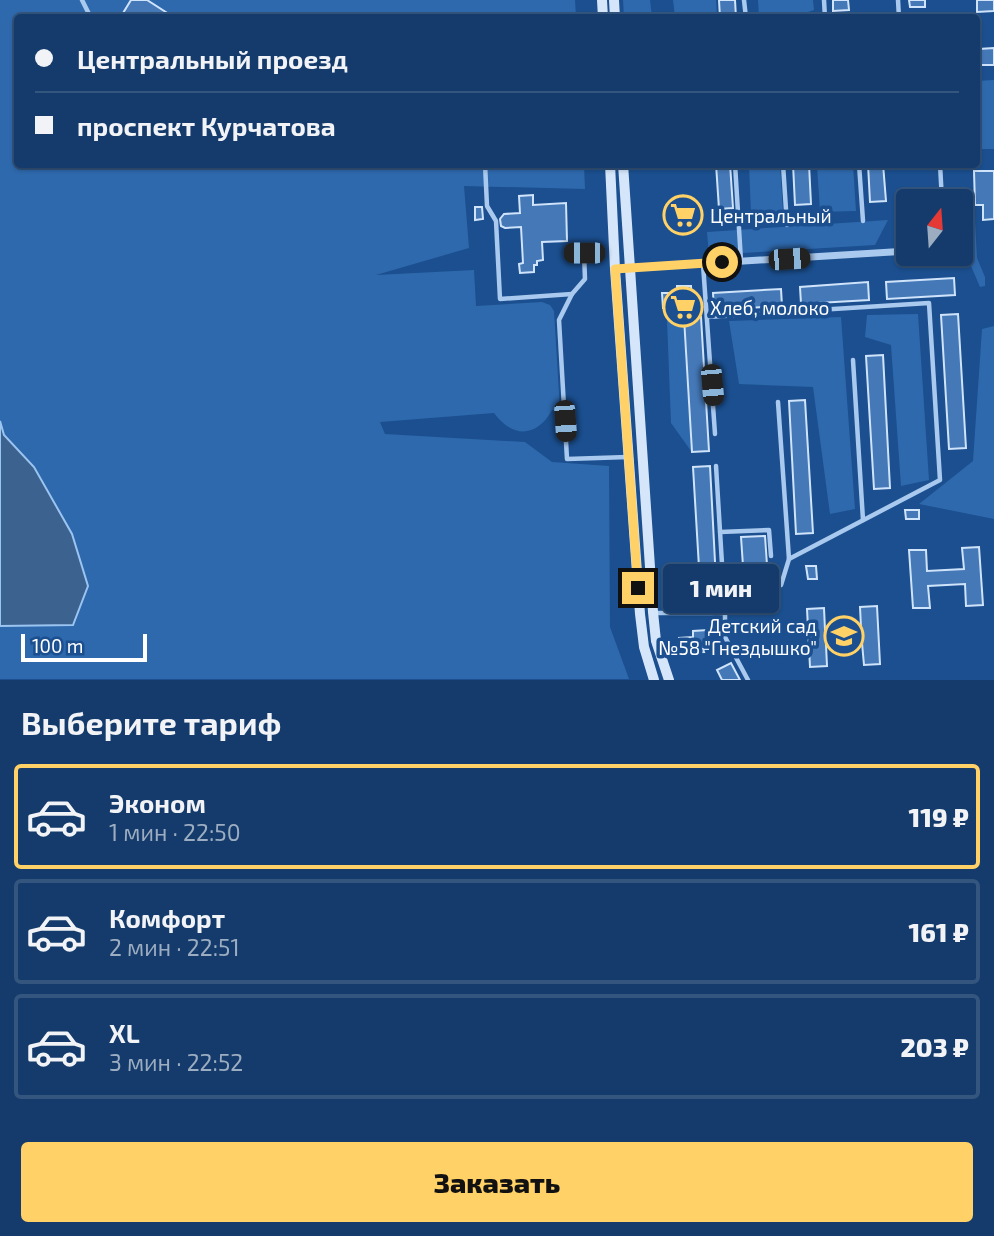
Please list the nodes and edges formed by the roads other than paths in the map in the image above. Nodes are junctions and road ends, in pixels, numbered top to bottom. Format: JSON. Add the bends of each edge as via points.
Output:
{"nodes":[{"id":1,"x":485,"y":168,"type":"edge"},
{"id":2,"x":610,"y":168,"type":"edge"},
{"id":3,"x":623,"y":168,"type":"edge"},
{"id":4,"x":736,"y":168,"type":"edge"},
{"id":5,"x":783,"y":168,"type":"edge"},
{"id":6,"x":859,"y":168,"type":"edge"},
{"id":7,"x":940,"y":168,"type":"edge"},
{"id":8,"x":941,"y":189,"type":"edge"},
{"id":9,"x":863,"y":221,"type":"dead end"},
{"id":10,"x":787,"y":225,"type":"dead end"},
{"id":11,"x":896,"y":252,"type":"edge"},
{"id":12,"x":567,"y":253,"type":"dead end"},
{"id":13,"x":741,"y":261,"type":"junction"},
{"id":14,"x":702,"y":264,"type":"junction"},
{"id":15,"x":629,"y":268,"type":"junction"},
{"id":16,"x":615,"y":269,"type":"junction"},
{"id":17,"x":572,"y":295,"type":"junction"},
{"id":18,"x":706,"y":317,"type":"junction"},
{"id":19,"x":853,"y":360,"type":"dead end"},
{"id":20,"x":778,"y":402,"type":"dead end"},
{"id":21,"x":715,"y":434,"type":"dead end"},
{"id":22,"x":628,"y":457,"type":"junction"},
{"id":23,"x":716,"y":466,"type":"dead end"},
{"id":24,"x":863,"y":520,"type":"junction"},
{"id":25,"x":720,"y":532,"type":"junction"},
{"id":26,"x":771,"y":556,"type":"dead end"},
{"id":27,"x":789,"y":559,"type":"junction"},
{"id":28,"x":653,"y":612,"type":"junction"},
{"id":29,"x":725,"y":613,"type":"junction"},
{"id":30,"x":661,"y":678,"type":"edge"},
{"id":31,"x":748,"y":680,"type":"edge"}],
"edges":[{"from":1,"to":17,"type":"lane","via":[[487,206],[496,221],[500,299]]},
{"from":2,"to":16,"type":"main road"},
{"from":3,"to":15,"type":"main road"},
{"from":4,"to":13,"type":"lane"},
{"from":5,"to":10,"type":"lane"},
{"from":6,"to":9,"type":"lane"},
{"from":7,"to":8,"type":"lane"},
{"from":11,"to":13,"type":"street"},
{"from":12,"to":17,"type":"lane","via":[[584,253],[585,279]]},
{"from":13,"to":14,"type":"street"},
{"from":14,"to":15,"type":"street"},
{"from":14,"to":18,"type":"lane"},
{"from":15,"to":16,"type":"street"},
{"from":15,"to":28,"type":"main road"},
{"from":16,"to":22,"type":"main road"},
{"from":17,"to":22,"type":"lane","via":[[559,320],[567,458]]},
{"from":18,"to":21,"type":"lane"},
{"from":18,"to":24,"type":"lane","via":[[929,303],[940,480]]},
{"from":19,"to":24,"type":"lane"},
{"from":20,"to":27,"type":"lane"},
{"from":22,"to":30,"type":"main road","via":[[644,646]]},
{"from":23,"to":25,"type":"lane"},
{"from":24,"to":27,"type":"lane"},
{"from":25,"to":26,"type":"lane","via":[[769,530]]},
{"from":25,"to":29,"type":"lane"},
{"from":27,"to":29,"type":"lane","via":[[781,585]]},
{"from":28,"to":29,"type":"lane"},
{"from":28,"to":30,"type":"main road"},
{"from":29,"to":31,"type":"lane","via":[[725,637]]}]}
